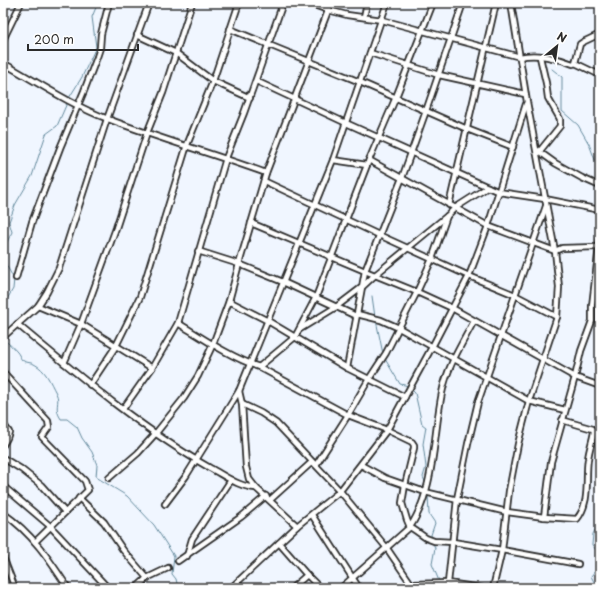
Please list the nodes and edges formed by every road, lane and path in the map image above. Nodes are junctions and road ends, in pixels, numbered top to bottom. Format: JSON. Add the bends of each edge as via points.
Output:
{"nodes":[{"id":1,"x":21,"y":3,"type":"edge"},
{"id":2,"x":110,"y":3,"type":"edge"},
{"id":3,"x":149,"y":3,"type":"edge"},
{"id":4,"x":192,"y":3,"type":"edge"},
{"id":5,"x":239,"y":3,"type":"edge"},
{"id":6,"x":284,"y":3,"type":"edge"},
{"id":7,"x":308,"y":3,"type":"edge"},
{"id":8,"x":331,"y":3,"type":"edge"},
{"id":9,"x":367,"y":3,"type":"edge"},
{"id":10,"x":387,"y":3,"type":"edge"},
{"id":11,"x":433,"y":3,"type":"edge"},
{"id":12,"x":463,"y":3,"type":"edge"},
{"id":13,"x":496,"y":3,"type":"edge"},
{"id":14,"x":511,"y":3,"type":"edge"},
{"id":15,"x":328,"y":10,"type":"junction"},
{"id":16,"x":364,"y":18,"type":"junction"},
{"id":17,"x":382,"y":20,"type":"junction"},
{"id":18,"x":230,"y":29,"type":"junction"},
{"id":19,"x":422,"y":32,"type":"junction"},
{"id":20,"x":600,"y":34,"type":"edge"},
{"id":21,"x":137,"y":35,"type":"junction"},
{"id":22,"x":450,"y":38,"type":"junction"},
{"id":23,"x":3,"y":40,"type":"edge"},
{"id":24,"x":269,"y":44,"type":"junction"},
{"id":25,"x":485,"y":48,"type":"junction"},
{"id":26,"x":176,"y":53,"type":"junction"},
{"id":27,"x":370,"y":53,"type":"junction"},
{"id":28,"x":520,"y":57,"type":"junction"},
{"id":29,"x":540,"y":57,"type":"junction"},
{"id":30,"x":309,"y":61,"type":"junction"},
{"id":31,"x":3,"y":63,"type":"edge"},
{"id":32,"x":575,"y":63,"type":"junction"},
{"id":33,"x":409,"y":65,"type":"junction"},
{"id":34,"x":439,"y":74,"type":"junction"},
{"id":35,"x":600,"y":75,"type":"edge"},
{"id":36,"x":213,"y":81,"type":"junction"},
{"id":37,"x":256,"y":81,"type":"junction"},
{"id":38,"x":360,"y":82,"type":"junction"},
{"id":39,"x":477,"y":84,"type":"junction"},
{"id":40,"x":525,"y":94,"type":"junction"},
{"id":41,"x":396,"y":97,"type":"junction"},
{"id":42,"x":250,"y":98,"type":"junction"},
{"id":43,"x":294,"y":100,"type":"junction"},
{"id":44,"x":527,"y":102,"type":"junction"},
{"id":45,"x":78,"y":106,"type":"junction"},
{"id":46,"x":426,"y":111,"type":"junction"},
{"id":47,"x":107,"y":119,"type":"junction"},
{"id":48,"x":346,"y":123,"type":"junction"},
{"id":49,"x":467,"y":129,"type":"junction"},
{"id":50,"x":147,"y":133,"type":"junction"},
{"id":51,"x":379,"y":137,"type":"junction"},
{"id":52,"x":187,"y":145,"type":"junction"},
{"id":53,"x":513,"y":147,"type":"junction"},
{"id":54,"x":538,"y":150,"type":"junction"},
{"id":55,"x":411,"y":152,"type":"junction"},
{"id":56,"x":226,"y":158,"type":"junction"},
{"id":57,"x":333,"y":160,"type":"junction"},
{"id":58,"x":369,"y":160,"type":"junction"},
{"id":59,"x":367,"y":165,"type":"junction"},
{"id":60,"x":266,"y":173,"type":"junction"},
{"id":61,"x":456,"y":173,"type":"junction"},
{"id":62,"x":402,"y":178,"type":"junction"},
{"id":63,"x":264,"y":181,"type":"junction"},
{"id":64,"x":600,"y":186,"type":"edge"},
{"id":65,"x":488,"y":187,"type":"junction"},
{"id":66,"x":499,"y":192,"type":"junction"},
{"id":67,"x":545,"y":199,"type":"junction"},
{"id":68,"x":314,"y":204,"type":"junction"},
{"id":69,"x":449,"y":204,"type":"junction"},
{"id":70,"x":546,"y":205,"type":"junction"},
{"id":71,"x":455,"y":208,"type":"junction"},
{"id":72,"x":600,"y":210,"type":"edge"},
{"id":73,"x":447,"y":216,"type":"junction"},
{"id":74,"x":347,"y":219,"type":"junction"},
{"id":75,"x":252,"y":223,"type":"junction"},
{"id":76,"x":488,"y":226,"type":"junction"},
{"id":77,"x":379,"y":235,"type":"junction"},
{"id":78,"x":600,"y":238,"type":"edge"},
{"id":79,"x":300,"y":243,"type":"junction"},
{"id":80,"x":533,"y":244,"type":"junction"},
{"id":81,"x":598,"y":247,"type":"junction"},
{"id":82,"x":408,"y":248,"type":"junction"},
{"id":83,"x":198,"y":250,"type":"junction"},
{"id":84,"x":555,"y":251,"type":"junction"},
{"id":85,"x":332,"y":257,"type":"junction"},
{"id":86,"x":432,"y":259,"type":"junction"},
{"id":87,"x":239,"y":264,"type":"junction"},
{"id":88,"x":365,"y":271,"type":"junction"},
{"id":89,"x":375,"y":275,"type":"junction"},
{"id":90,"x":469,"y":276,"type":"junction"},
{"id":91,"x":16,"y":278,"type":"dead end"},
{"id":92,"x":283,"y":282,"type":"junction"},
{"id":93,"x":362,"y":288,"type":"junction"},
{"id":94,"x":418,"y":292,"type":"junction"},
{"id":95,"x":515,"y":295,"type":"junction"},
{"id":96,"x":316,"y":298,"type":"junction"},
{"id":97,"x":229,"y":301,"type":"junction"},
{"id":98,"x":38,"y":306,"type":"junction"},
{"id":99,"x":336,"y":307,"type":"junction"},
{"id":100,"x":452,"y":308,"type":"junction"},
{"id":101,"x":357,"y":315,"type":"junction"},
{"id":102,"x":557,"y":317,"type":"junction"},
{"id":103,"x":268,"y":321,"type":"junction"},
{"id":104,"x":474,"y":321,"type":"junction"},
{"id":105,"x":178,"y":323,"type":"junction"},
{"id":106,"x":17,"y":324,"type":"junction"},
{"id":107,"x":81,"y":324,"type":"junction"},
{"id":108,"x":399,"y":328,"type":"junction"},
{"id":109,"x":299,"y":330,"type":"junction"},
{"id":110,"x":4,"y":336,"type":"edge"},
{"id":111,"x":501,"y":336,"type":"junction"},
{"id":112,"x":295,"y":337,"type":"junction"},
{"id":113,"x":213,"y":344,"type":"junction"},
{"id":114,"x":116,"y":346,"type":"junction"},
{"id":115,"x":432,"y":347,"type":"junction"},
{"id":116,"x":454,"y":359,"type":"junction"},
{"id":117,"x":543,"y":360,"type":"junction"},
{"id":118,"x":64,"y":363,"type":"junction"},
{"id":119,"x":250,"y":364,"type":"junction"},
{"id":120,"x":259,"y":367,"type":"junction"},
{"id":121,"x":152,"y":368,"type":"junction"},
{"id":122,"x":347,"y":368,"type":"junction"},
{"id":123,"x":3,"y":372,"type":"edge"},
{"id":124,"x":575,"y":377,"type":"junction"},
{"id":125,"x":487,"y":378,"type":"junction"},
{"id":126,"x":369,"y":379,"type":"junction"},
{"id":127,"x":90,"y":385,"type":"junction"},
{"id":128,"x":600,"y":386,"type":"edge"},
{"id":129,"x":239,"y":391,"type":"junction"},
{"id":130,"x":405,"y":397,"type":"junction"},
{"id":131,"x":529,"y":401,"type":"junction"},
{"id":132,"x":242,"y":404,"type":"junction"},
{"id":133,"x":123,"y":409,"type":"junction"},
{"id":134,"x":565,"y":410,"type":"junction"},
{"id":135,"x":348,"y":415,"type":"junction"},
{"id":136,"x":562,"y":420,"type":"junction"},
{"id":137,"x":3,"y":424,"type":"edge"},
{"id":138,"x":387,"y":430,"type":"junction"},
{"id":139,"x":156,"y":433,"type":"junction"},
{"id":140,"x":3,"y":445,"type":"edge"},
{"id":141,"x":3,"y":458,"type":"edge"},
{"id":142,"x":196,"y":460,"type":"junction"},
{"id":143,"x":314,"y":463,"type":"junction"},
{"id":144,"x":361,"y":465,"type":"junction"},
{"id":145,"x":109,"y":478,"type":"dead end"},
{"id":146,"x":231,"y":480,"type":"junction"},
{"id":147,"x":405,"y":485,"type":"junction"},
{"id":148,"x":3,"y":486,"type":"edge"},
{"id":149,"x":256,"y":488,"type":"junction"},
{"id":150,"x":340,"y":491,"type":"junction"},
{"id":151,"x":425,"y":492,"type":"junction"},
{"id":152,"x":266,"y":496,"type":"junction"},
{"id":153,"x":79,"y":498,"type":"junction"},
{"id":154,"x":457,"y":499,"type":"junction"},
{"id":155,"x":270,"y":500,"type":"junction"},
{"id":156,"x":165,"y":504,"type":"dead end"},
{"id":157,"x":65,"y":512,"type":"junction"},
{"id":158,"x":508,"y":512,"type":"junction"},
{"id":159,"x":3,"y":513,"type":"edge"},
{"id":160,"x":312,"y":515,"type":"junction"},
{"id":161,"x":544,"y":517,"type":"junction"},
{"id":162,"x":50,"y":526,"type":"junction"},
{"id":163,"x":297,"y":526,"type":"junction"},
{"id":164,"x":410,"y":527,"type":"junction"},
{"id":165,"x":35,"y":542,"type":"junction"},
{"id":166,"x":453,"y":542,"type":"junction"},
{"id":167,"x":279,"y":543,"type":"junction"},
{"id":168,"x":386,"y":547,"type":"junction"},
{"id":169,"x":502,"y":550,"type":"junction"},
{"id":170,"x":187,"y":556,"type":"junction"},
{"id":171,"x":3,"y":557,"type":"edge"},
{"id":172,"x":178,"y":561,"type":"dead end"},
{"id":173,"x":5,"y":564,"type":"edge"},
{"id":174,"x":578,"y":564,"type":"dead end"},
{"id":175,"x":168,"y":568,"type":"dead end"},
{"id":176,"x":307,"y":575,"type":"junction"},
{"id":177,"x":147,"y":578,"type":"junction"},
{"id":178,"x":352,"y":578,"type":"junction"},
{"id":179,"x":448,"y":583,"type":"junction"},
{"id":180,"x":413,"y":586,"type":"edge"},
{"id":181,"x":15,"y":588,"type":"edge"},
{"id":182,"x":68,"y":588,"type":"edge"},
{"id":183,"x":108,"y":588,"type":"edge"},
{"id":184,"x":136,"y":588,"type":"edge"},
{"id":185,"x":230,"y":588,"type":"edge"},
{"id":186,"x":292,"y":588,"type":"edge"},
{"id":187,"x":320,"y":588,"type":"edge"},
{"id":188,"x":341,"y":588,"type":"edge"},
{"id":189,"x":360,"y":588,"type":"edge"},
{"id":190,"x":481,"y":588,"type":"edge"},
{"id":191,"x":493,"y":588,"type":"edge"}],
"edges":[{"from":1,"to":23,"type":"street"},
{"from":2,"to":45,"type":"street","via":[[101,34],[100,48]]},
{"from":3,"to":21,"type":"street"},
{"from":4,"to":26,"type":"street"},
{"from":5,"to":18,"type":"street"},
{"from":6,"to":24,"type":"street"},
{"from":7,"to":15,"type":"street"},
{"from":8,"to":15,"type":"street"},
{"from":9,"to":16,"type":"street"},
{"from":10,"to":17,"type":"street"},
{"from":11,"to":19,"type":"street"},
{"from":12,"to":22,"type":"street"},
{"from":13,"to":25,"type":"street"},
{"from":14,"to":28,"type":"street"},
{"from":15,"to":16,"type":"street"},
{"from":15,"to":30,"type":"street"},
{"from":16,"to":17,"type":"street"},
{"from":17,"to":19,"type":"street"},
{"from":17,"to":27,"type":"street"},
{"from":18,"to":24,"type":"street"},
{"from":18,"to":36,"type":"street"},
{"from":19,"to":22,"type":"street"},
{"from":19,"to":33,"type":"street"},
{"from":20,"to":32,"type":"street","via":[[580,44]]},
{"from":21,"to":26,"type":"street"},
{"from":21,"to":47,"type":"street"},
{"from":22,"to":25,"type":"street"},
{"from":22,"to":34,"type":"street"},
{"from":24,"to":30,"type":"street"},
{"from":24,"to":37,"type":"street"},
{"from":25,"to":28,"type":"street"},
{"from":25,"to":39,"type":"street"},
{"from":26,"to":36,"type":"street"},
{"from":26,"to":50,"type":"street"},
{"from":27,"to":33,"type":"street"},
{"from":27,"to":38,"type":"street"},
{"from":28,"to":29,"type":"street"},
{"from":28,"to":40,"type":"street"},
{"from":29,"to":32,"type":"street"},
{"from":29,"to":54,"type":"street","via":[[548,98],[561,123]]},
{"from":30,"to":38,"type":"street"},
{"from":30,"to":43,"type":"street"},
{"from":31,"to":45,"type":"street"},
{"from":32,"to":35,"type":"street"},
{"from":33,"to":34,"type":"street"},
{"from":33,"to":41,"type":"street"},
{"from":34,"to":39,"type":"street"},
{"from":34,"to":46,"type":"street"},
{"from":36,"to":42,"type":"street"},
{"from":36,"to":52,"type":"street"},
{"from":37,"to":42,"type":"street"},
{"from":37,"to":43,"type":"street"},
{"from":38,"to":41,"type":"street"},
{"from":38,"to":48,"type":"street"},
{"from":39,"to":40,"type":"street"},
{"from":39,"to":49,"type":"street"},
{"from":40,"to":44,"type":"street"},
{"from":41,"to":46,"type":"street"},
{"from":41,"to":51,"type":"street"},
{"from":42,"to":56,"type":"street"},
{"from":43,"to":48,"type":"street"},
{"from":43,"to":60,"type":"street"},
{"from":44,"to":53,"type":"street"},
{"from":44,"to":54,"type":"street"},
{"from":45,"to":47,"type":"street"},
{"from":45,"to":91,"type":"street","via":[[32,222]]},
{"from":46,"to":49,"type":"street"},
{"from":46,"to":55,"type":"street"},
{"from":47,"to":50,"type":"street"},
{"from":47,"to":98,"type":"street","via":[[59,268]]},
{"from":48,"to":51,"type":"street"},
{"from":48,"to":57,"type":"street"},
{"from":49,"to":53,"type":"street"},
{"from":49,"to":61,"type":"street"},
{"from":50,"to":52,"type":"street"},
{"from":50,"to":107,"type":"street"},
{"from":51,"to":55,"type":"street"},
{"from":51,"to":58,"type":"street"},
{"from":52,"to":56,"type":"street"},
{"from":52,"to":114,"type":"street","via":[[140,297]]},
{"from":53,"to":66,"type":"street"},
{"from":54,"to":64,"type":"street","via":[[566,169]]},
{"from":54,"to":67,"type":"street"},
{"from":55,"to":61,"type":"street"},
{"from":55,"to":62,"type":"street"},
{"from":56,"to":60,"type":"street"},
{"from":56,"to":83,"type":"street"},
{"from":57,"to":59,"type":"street"},
{"from":57,"to":68,"type":"street"},
{"from":58,"to":59,"type":"street"},
{"from":58,"to":62,"type":"street"},
{"from":59,"to":74,"type":"street"},
{"from":60,"to":63,"type":"street"},
{"from":61,"to":65,"type":"street"},
{"from":61,"to":69,"type":"street"},
{"from":62,"to":69,"type":"street"},
{"from":62,"to":77,"type":"street"},
{"from":63,"to":68,"type":"street"},
{"from":63,"to":75,"type":"street"},
{"from":65,"to":66,"type":"street"},
{"from":65,"to":71,"type":"street"},
{"from":66,"to":67,"type":"street"},
{"from":66,"to":76,"type":"street"},
{"from":67,"to":70,"type":"street"},
{"from":67,"to":72,"type":"street"},
{"from":68,"to":74,"type":"street"},
{"from":68,"to":79,"type":"street"},
{"from":69,"to":71,"type":"street"},
{"from":70,"to":80,"type":"street"},
{"from":70,"to":84,"type":"street"},
{"from":71,"to":73,"type":"street"},
{"from":71,"to":76,"type":"street"},
{"from":73,"to":82,"type":"street"},
{"from":73,"to":86,"type":"street"},
{"from":74,"to":77,"type":"street"},
{"from":74,"to":85,"type":"street"},
{"from":75,"to":79,"type":"street"},
{"from":75,"to":87,"type":"street"},
{"from":76,"to":80,"type":"street"},
{"from":76,"to":90,"type":"street"},
{"from":77,"to":82,"type":"street"},
{"from":77,"to":88,"type":"street"},
{"from":78,"to":81,"type":"street"},
{"from":79,"to":85,"type":"street"},
{"from":79,"to":92,"type":"street"},
{"from":80,"to":84,"type":"street"},
{"from":80,"to":95,"type":"street"},
{"from":81,"to":84,"type":"street","via":[[562,248]]},
{"from":81,"to":124,"type":"street","via":[[592,321]]},
{"from":82,"to":86,"type":"street"},
{"from":82,"to":89,"type":"street"},
{"from":83,"to":87,"type":"street"},
{"from":83,"to":105,"type":"street"},
{"from":84,"to":102,"type":"street","via":[[559,287]]},
{"from":85,"to":88,"type":"street"},
{"from":85,"to":96,"type":"street"},
{"from":86,"to":90,"type":"street"},
{"from":86,"to":94,"type":"street"},
{"from":87,"to":92,"type":"street"},
{"from":87,"to":97,"type":"street"},
{"from":88,"to":89,"type":"street"},
{"from":88,"to":93,"type":"street"},
{"from":89,"to":93,"type":"street"},
{"from":89,"to":94,"type":"street"},
{"from":90,"to":95,"type":"street"},
{"from":90,"to":100,"type":"street"},
{"from":92,"to":96,"type":"street"},
{"from":92,"to":103,"type":"street"},
{"from":93,"to":99,"type":"street"},
{"from":93,"to":101,"type":"street"},
{"from":94,"to":100,"type":"street"},
{"from":94,"to":108,"type":"street"},
{"from":95,"to":102,"type":"street"},
{"from":95,"to":111,"type":"street"},
{"from":96,"to":99,"type":"street"},
{"from":96,"to":109,"type":"street"},
{"from":97,"to":103,"type":"street"},
{"from":97,"to":113,"type":"street"},
{"from":98,"to":106,"type":"street"},
{"from":98,"to":107,"type":"street"},
{"from":99,"to":101,"type":"street"},
{"from":99,"to":109,"type":"street"},
{"from":100,"to":104,"type":"street"},
{"from":100,"to":115,"type":"street"},
{"from":101,"to":108,"type":"street","via":[[381,320]]},
{"from":101,"to":122,"type":"street"},
{"from":102,"to":117,"type":"street"},
{"from":103,"to":112,"type":"street"},
{"from":103,"to":119,"type":"street"},
{"from":104,"to":111,"type":"street"},
{"from":104,"to":116,"type":"street"},
{"from":105,"to":113,"type":"street"},
{"from":105,"to":121,"type":"street"},
{"from":106,"to":110,"type":"street"},
{"from":106,"to":118,"type":"street"},
{"from":107,"to":114,"type":"street"},
{"from":107,"to":118,"type":"street"},
{"from":108,"to":115,"type":"street"},
{"from":108,"to":126,"type":"street"},
{"from":109,"to":112,"type":"street"},
{"from":111,"to":117,"type":"street"},
{"from":111,"to":125,"type":"street"},
{"from":112,"to":120,"type":"street"},
{"from":112,"to":122,"type":"street"},
{"from":113,"to":119,"type":"street"},
{"from":113,"to":139,"type":"street","via":[[198,376]]},
{"from":114,"to":121,"type":"street"},
{"from":114,"to":127,"type":"street"},
{"from":115,"to":116,"type":"street"},
{"from":115,"to":130,"type":"street"},
{"from":116,"to":125,"type":"street"},
{"from":116,"to":151,"type":"street","via":[[442,393]]},
{"from":117,"to":124,"type":"street"},
{"from":117,"to":131,"type":"street"},
{"from":118,"to":127,"type":"street"},
{"from":119,"to":120,"type":"street"},
{"from":119,"to":129,"type":"street"},
{"from":120,"to":135,"type":"street"},
{"from":121,"to":133,"type":"street"},
{"from":122,"to":126,"type":"street"},
{"from":123,"to":153,"type":"street","via":[[48,421],[49,427],[42,435],[43,438],[85,481],[88,490]]},
{"from":124,"to":128,"type":"street"},
{"from":124,"to":134,"type":"street"},
{"from":125,"to":131,"type":"street"},
{"from":125,"to":154,"type":"street","via":[[478,402]]},
{"from":126,"to":130,"type":"street"},
{"from":126,"to":135,"type":"street"},
{"from":127,"to":133,"type":"street"},
{"from":129,"to":132,"type":"street"},
{"from":129,"to":142,"type":"street"},
{"from":130,"to":138,"type":"street"},
{"from":131,"to":134,"type":"street"},
{"from":131,"to":158,"type":"street","via":[[513,466]]},
{"from":132,"to":143,"type":"street","via":[[276,423]]},
{"from":132,"to":149,"type":"street","via":[[246,467],[249,479]]},
{"from":133,"to":139,"type":"street"},
{"from":134,"to":136,"type":"street"},
{"from":135,"to":138,"type":"street"},
{"from":135,"to":143,"type":"street"},
{"from":136,"to":161,"type":"street","via":[[551,462]]},
{"from":136,"to":161,"type":"street","via":[[594,431],[588,460],[586,499],[577,519]]},
{"from":137,"to":140,"type":"street","via":[[8,432]]},
{"from":138,"to":144,"type":"street"},
{"from":138,"to":147,"type":"street","via":[[414,444]]},
{"from":139,"to":142,"type":"street"},
{"from":139,"to":145,"type":"street"},
{"from":141,"to":157,"type":"street","via":[[41,486]]},
{"from":142,"to":146,"type":"street"},
{"from":142,"to":156,"type":"street"},
{"from":143,"to":150,"type":"street"},
{"from":143,"to":155,"type":"street"},
{"from":144,"to":147,"type":"street","via":[[384,478]]},
{"from":144,"to":150,"type":"street"},
{"from":146,"to":149,"type":"street","via":[[248,488]]},
{"from":146,"to":170,"type":"street","via":[[192,539]]},
{"from":147,"to":151,"type":"street"},
{"from":147,"to":164,"type":"street","via":[[402,503]]},
{"from":148,"to":162,"type":"street"},
{"from":149,"to":152,"type":"street"},
{"from":150,"to":160,"type":"street"},
{"from":150,"to":168,"type":"street"},
{"from":151,"to":154,"type":"street"},
{"from":151,"to":164,"type":"street","via":[[417,517]]},
{"from":152,"to":155,"type":"street"},
{"from":152,"to":170,"type":"street"},
{"from":153,"to":157,"type":"street"},
{"from":153,"to":177,"type":"street","via":[[104,522]]},
{"from":154,"to":158,"type":"street"},
{"from":154,"to":166,"type":"street"},
{"from":155,"to":163,"type":"street"},
{"from":157,"to":162,"type":"street"},
{"from":158,"to":161,"type":"street"},
{"from":158,"to":169,"type":"street"},
{"from":159,"to":165,"type":"street","via":[[18,523]]},
{"from":160,"to":163,"type":"street"},
{"from":160,"to":178,"type":"street"},
{"from":162,"to":165,"type":"street"},
{"from":162,"to":183,"type":"street"},
{"from":163,"to":167,"type":"street"},
{"from":164,"to":166,"type":"street","via":[[429,540]]},
{"from":164,"to":168,"type":"street"},
{"from":165,"to":182,"type":"street"},
{"from":166,"to":169,"type":"street"},
{"from":166,"to":179,"type":"street"},
{"from":167,"to":176,"type":"street"},
{"from":167,"to":185,"type":"street"},
{"from":168,"to":178,"type":"street"},
{"from":168,"to":180,"type":"street"},
{"from":169,"to":174,"type":"street"},
{"from":169,"to":191,"type":"street"},
{"from":170,"to":172,"type":"street"},
{"from":171,"to":173,"type":"street"},
{"from":173,"to":181,"type":"street"},
{"from":175,"to":177,"type":"street"},
{"from":176,"to":186,"type":"street"},
{"from":176,"to":187,"type":"street"},
{"from":177,"to":184,"type":"street"},
{"from":178,"to":188,"type":"street"},
{"from":178,"to":189,"type":"street"},
{"from":179,"to":180,"type":"street"},
{"from":179,"to":190,"type":"street"}]}
